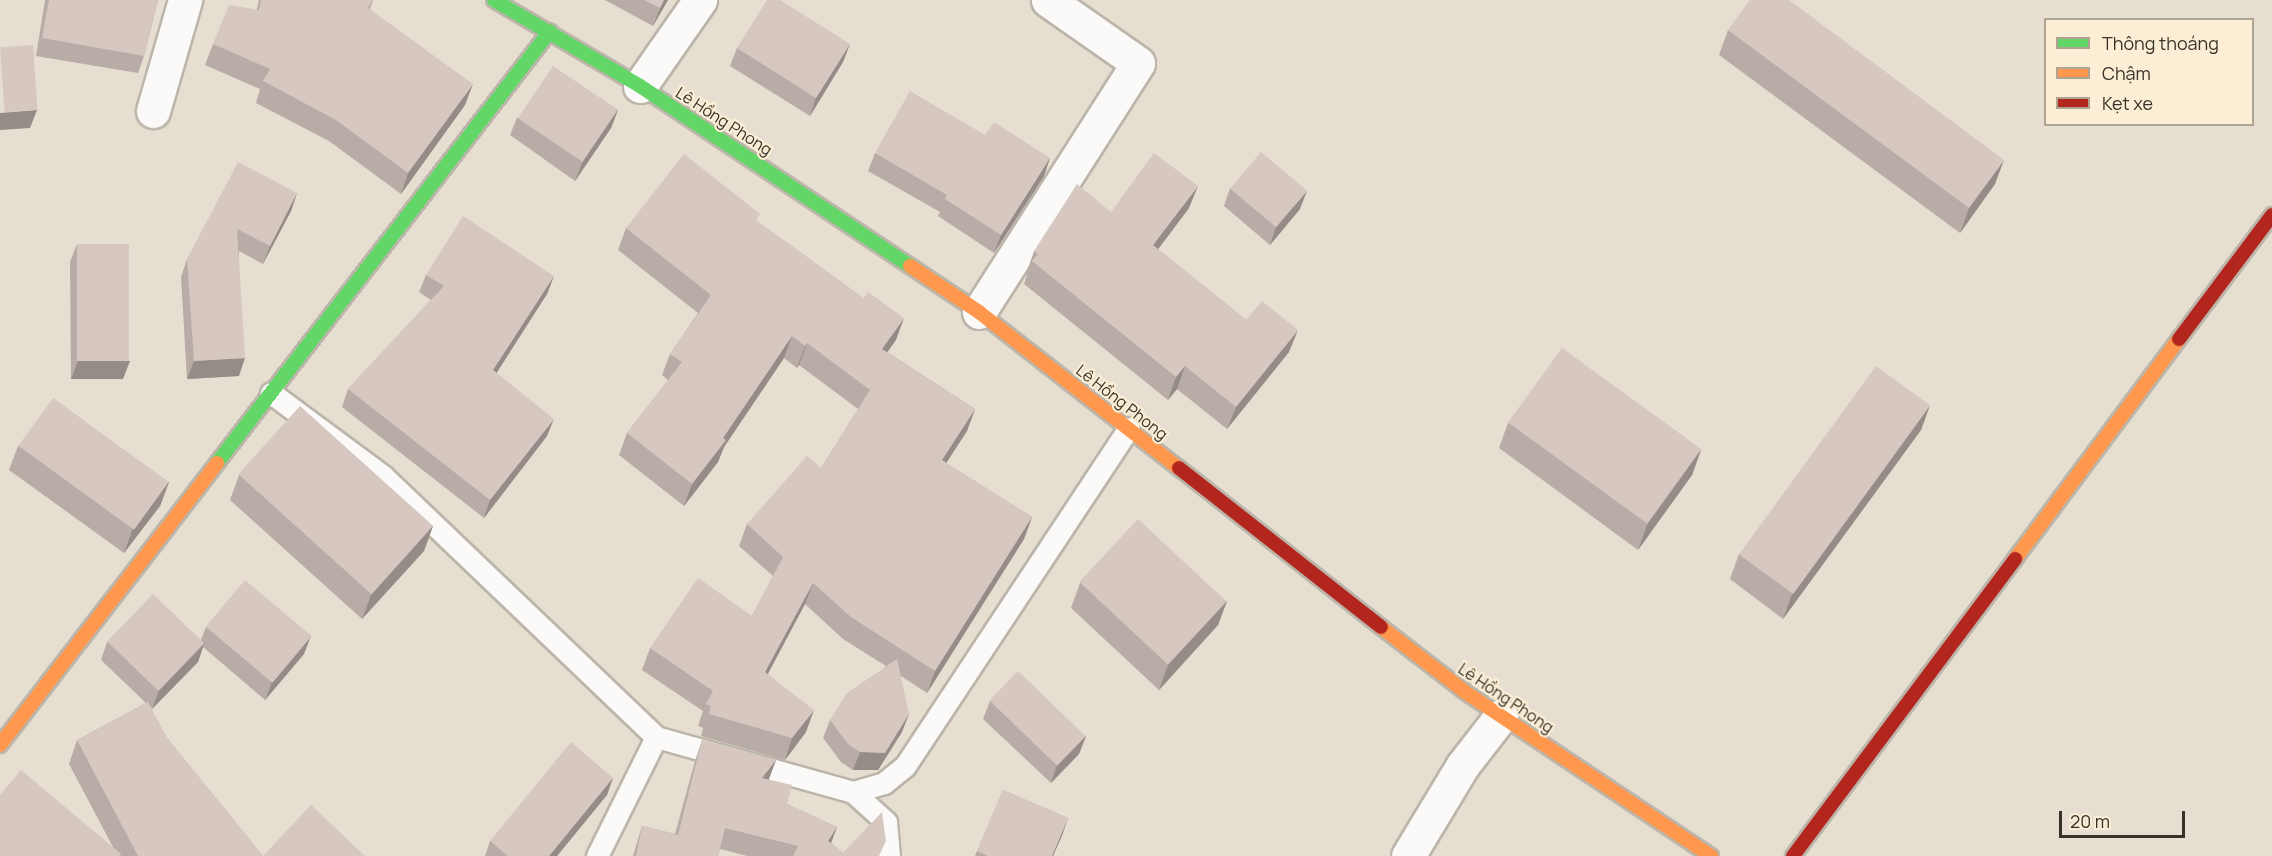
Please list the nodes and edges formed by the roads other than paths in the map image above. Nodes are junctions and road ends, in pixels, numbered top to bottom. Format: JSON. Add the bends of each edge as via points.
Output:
{"nodes":[{"id":1,"x":185,"y":0,"type":"edge"},
{"id":2,"x":494,"y":0,"type":"edge"},
{"id":3,"x":700,"y":0,"type":"edge"},
{"id":4,"x":1048,"y":0,"type":"edge"},
{"id":5,"x":550,"y":32,"type":"junction"},
{"id":6,"x":640,"y":86,"type":"junction"},
{"id":7,"x":153,"y":111,"type":"dead end"},
{"id":8,"x":2272,"y":215,"type":"edge"},
{"id":9,"x":979,"y":312,"type":"junction"},
{"id":10,"x":271,"y":393,"type":"junction"},
{"id":11,"x":1129,"y":428,"type":"junction"},
{"id":12,"x":1501,"y":716,"type":"junction"},
{"id":13,"x":656,"y":737,"type":"junction"},
{"id":14,"x":0,"y":745,"type":"edge"},
{"id":15,"x":853,"y":792,"type":"junction"},
{"id":16,"x":597,"y":856,"type":"edge"},
{"id":17,"x":889,"y":856,"type":"edge"},
{"id":18,"x":1408,"y":856,"type":"edge"},
{"id":19,"x":1711,"y":856,"type":"edge"},
{"id":20,"x":1793,"y":856,"type":"edge"}],
"edges":[{"from":1,"to":7,"type":"street"},
{"from":2,"to":5,"type":"street","name":"Lê Hồng Phong"},
{"from":3,"to":6,"type":"street"},
{"from":4,"to":9,"type":"street","via":[[1138,63]]},
{"from":5,"to":6,"type":"street","name":"Lê Hồng Phong"},
{"from":5,"to":10,"type":"street"},
{"from":6,"to":9,"type":"street","name":"Lê Hồng Phong"},
{"from":8,"to":20,"type":"street"},
{"from":9,"to":11,"type":"street","name":"Lê Hồng Phong"},
{"from":10,"to":13,"type":"lane","via":[[383,477]]},
{"from":10,"to":14,"type":"street"},
{"from":11,"to":12,"type":"street","name":"Lê Hồng Phong","via":[[1465,692]]},
{"from":11,"to":15,"type":"lane","via":[[905,766],[884,783]]},
{"from":12,"to":18,"type":"street","via":[[1463,765]]},
{"from":12,"to":19,"type":"street","name":"Lê Hồng Phong"},
{"from":13,"to":15,"type":"lane"},
{"from":13,"to":16,"type":"lane"},
{"from":15,"to":17,"type":"lane","via":[[886,822]]}]}
